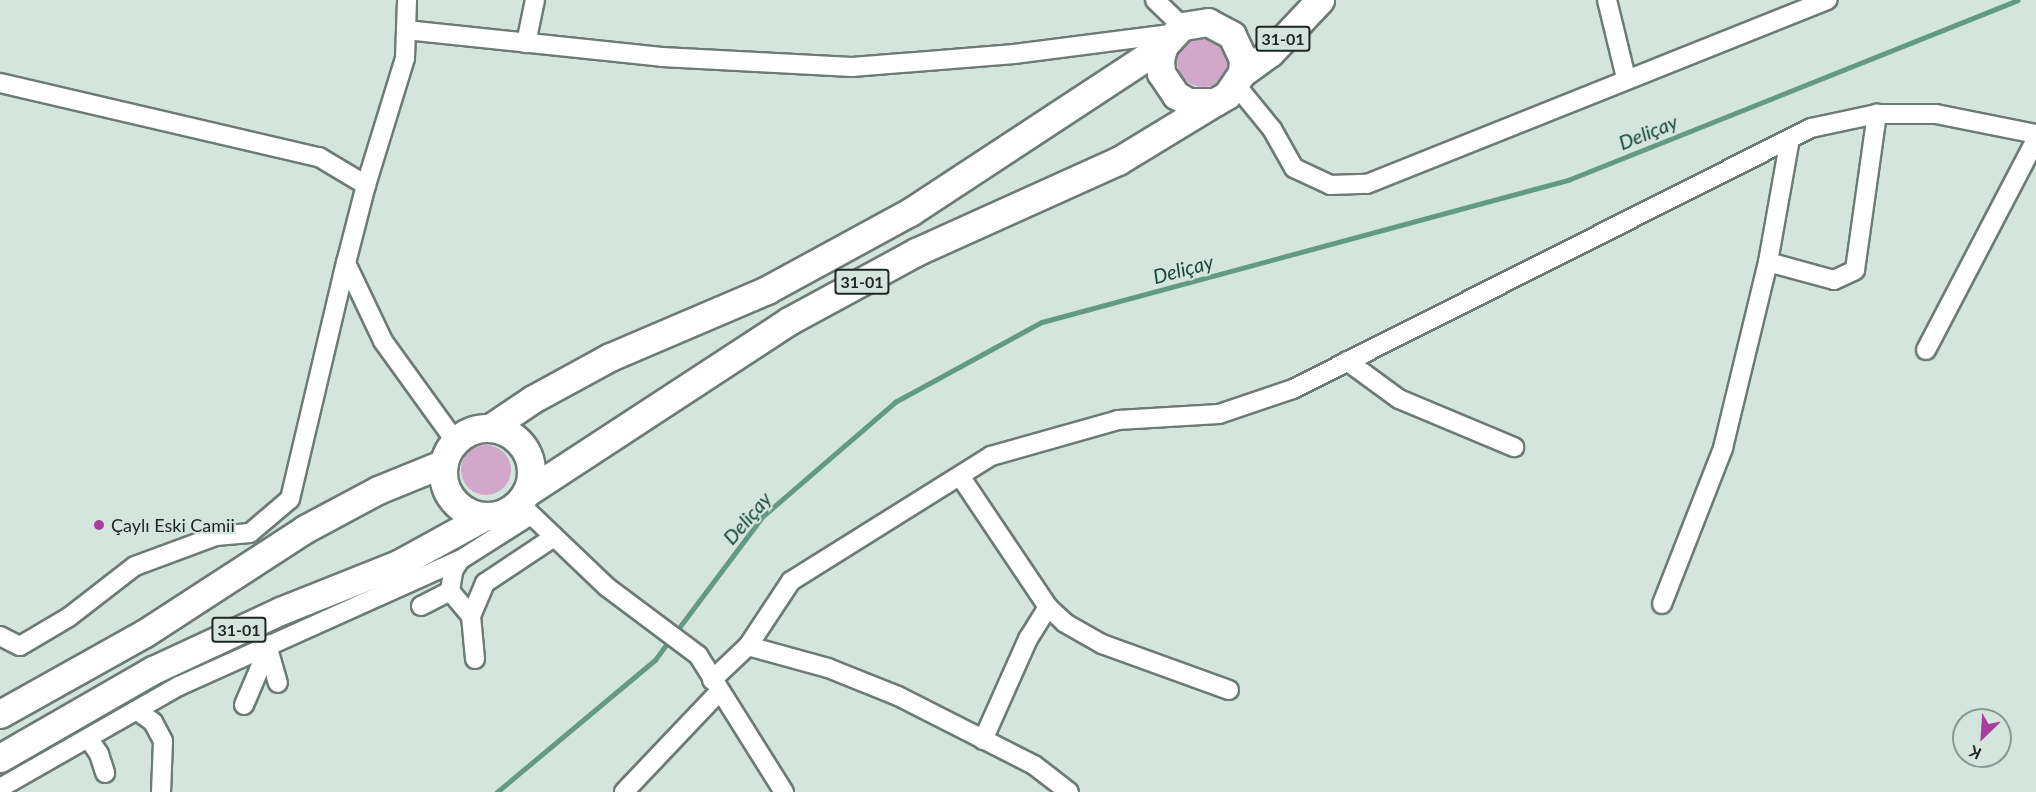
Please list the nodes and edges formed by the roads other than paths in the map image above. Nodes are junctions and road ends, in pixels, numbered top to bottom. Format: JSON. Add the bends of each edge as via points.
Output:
{"nodes":[{"id":1,"x":407,"y":0,"type":"edge"},
{"id":2,"x":535,"y":0,"type":"edge"},
{"id":3,"x":1155,"y":0,"type":"edge"},
{"id":4,"x":1217,"y":0,"type":"edge"},
{"id":5,"x":1320,"y":0,"type":"edge"},
{"id":6,"x":1608,"y":0,"type":"edge"},
{"id":7,"x":1828,"y":0,"type":"edge"},
{"id":8,"x":406,"y":30,"type":"junction"},
{"id":9,"x":1178,"y":32,"type":"junction"},
{"id":10,"x":526,"y":43,"type":"junction"},
{"id":11,"x":1626,"y":78,"type":"junction"},
{"id":12,"x":1239,"y":79,"type":"junction"},
{"id":13,"x":0,"y":82,"type":"edge"},
{"id":14,"x":1215,"y":102,"type":"junction"},
{"id":15,"x":1877,"y":114,"type":"junction"},
{"id":16,"x":2036,"y":134,"type":"edge"},
{"id":17,"x":1790,"y":139,"type":"junction"},
{"id":18,"x":2036,"y":140,"type":"edge"},
{"id":19,"x":366,"y":185,"type":"junction"},
{"id":20,"x":1768,"y":262,"type":"junction"},
{"id":21,"x":346,"y":263,"type":"junction"},
{"id":22,"x":1926,"y":350,"type":"dead end"},
{"id":23,"x":1347,"y":361,"type":"junction"},
{"id":24,"x":490,"y":428,"type":"junction"},
{"id":25,"x":1514,"y":447,"type":"dead end"},
{"id":26,"x":449,"y":452,"type":"junction"},
{"id":27,"x":960,"y":476,"type":"junction"},
{"id":28,"x":525,"y":504,"type":"junction"},
{"id":29,"x":484,"y":517,"type":"junction"},
{"id":30,"x":554,"y":537,"type":"junction"},
{"id":31,"x":460,"y":560,"type":"junction"},
{"id":32,"x":450,"y":591,"type":"junction"},
{"id":33,"x":1662,"y":604,"type":"dead end"},
{"id":34,"x":421,"y":606,"type":"dead end"},
{"id":35,"x":1048,"y":607,"type":"junction"},
{"id":36,"x":471,"y":616,"type":"junction"},
{"id":37,"x":0,"y":636,"type":"edge"},
{"id":38,"x":748,"y":646,"type":"junction"},
{"id":39,"x":270,"y":648,"type":"junction"},
{"id":40,"x":475,"y":659,"type":"dead end"},
{"id":41,"x":278,"y":683,"type":"dead end"},
{"id":42,"x":715,"y":686,"type":"junction"},
{"id":43,"x":1229,"y":690,"type":"dead end"},
{"id":44,"x":244,"y":705,"type":"dead end"},
{"id":45,"x":136,"y":710,"type":"junction"},
{"id":46,"x":0,"y":714,"type":"edge"},
{"id":47,"x":88,"y":738,"type":"junction"},
{"id":48,"x":983,"y":740,"type":"junction"},
{"id":49,"x":0,"y":758,"type":"edge"},
{"id":50,"x":105,"y":773,"type":"dead end"},
{"id":51,"x":0,"y":789,"type":"edge"},
{"id":52,"x":161,"y":792,"type":"edge"},
{"id":53,"x":624,"y":792,"type":"edge"},
{"id":54,"x":784,"y":792,"type":"edge"},
{"id":55,"x":1069,"y":792,"type":"edge"}],
"edges":[{"from":1,"to":8,"type":"street"},
{"from":2,"to":10,"type":"street"},
{"from":3,"to":9,"type":"street"},
{"from":4,"to":9,"type":"highway","number":"31-01"},
{"from":5,"to":12,"type":"highway","number":"31-01","via":[[1270,53]]},
{"from":6,"to":11,"type":"street"},
{"from":7,"to":11,"type":"street"},
{"from":8,"to":10,"type":"street"},
{"from":8,"to":19,"type":"street","via":[[405,58]]},
{"from":9,"to":10,"type":"street","via":[[1014,54],[852,68],[662,57]]},
{"from":9,"to":12,"type":"highway","via":[[1215,24],[1232,35],[1243,59]]},
{"from":9,"to":14,"type":"highway","via":[[1160,66],[1167,85],[1188,102]]},
{"from":9,"to":24,"type":"highway","number":"31-01","via":[[910,212],[767,291],[610,357],[533,399]]},
{"from":11,"to":12,"type":"street","via":[[1367,184],[1330,185],[1294,168]]},
{"from":12,"to":14,"type":"highway"},
{"from":13,"to":19,"type":"street","via":[[319,158]]},
{"from":14,"to":28,"type":"highway","number":"31-01","via":[[1118,161],[916,252],[789,321]]},
{"from":15,"to":16,"type":"street","via":[[1936,114]]},
{"from":15,"to":17,"type":"street","via":[[1812,128]]},
{"from":15,"to":20,"type":"street","via":[[1855,270],[1834,280]]},
{"from":17,"to":20,"type":"street"},
{"from":17,"to":23,"type":"street"},
{"from":18,"to":22,"type":"street"},
{"from":19,"to":21,"type":"street"},
{"from":20,"to":33,"type":"street","via":[[1724,448]]},
{"from":21,"to":26,"type":"street","via":[[383,341]]},
{"from":21,"to":37,"type":"street","via":[[290,499],[250,533],[216,536],[135,566],[69,617],[20,646]]},
{"from":23,"to":25,"type":"street","via":[[1399,399]]},
{"from":23,"to":27,"type":"street","via":[[1293,389],[1219,414],[1118,420],[991,456]]},
{"from":24,"to":26,"type":"highway","via":[[477,429]]},
{"from":24,"to":28,"type":"highway","via":[[522,445],[531,469]]},
{"from":26,"to":29,"type":"highway","via":[[444,482],[452,499],[472,514]]},
{"from":26,"to":46,"type":"highway","number":"31-01","via":[[305,529],[145,633]]},
{"from":27,"to":35,"type":"street"},
{"from":27,"to":38,"type":"street","via":[[791,581]]},
{"from":28,"to":29,"type":"highway"},
{"from":28,"to":30,"type":"street"},
{"from":28,"to":31,"type":"street"},
{"from":29,"to":49,"type":"highway","number":"31-01","via":[[398,564],[280,611],[153,670]]},
{"from":30,"to":36,"type":"street","via":[[485,583]]},
{"from":30,"to":42,"type":"street","via":[[633,606],[699,655]]},
{"from":31,"to":32,"type":"street","via":[[453,571]]},
{"from":31,"to":39,"type":"street"},
{"from":32,"to":34,"type":"street"},
{"from":32,"to":36,"type":"street"},
{"from":35,"to":43,"type":"street","via":[[1065,623],[1102,644]]},
{"from":35,"to":48,"type":"street","via":[[1028,639]]},
{"from":36,"to":40,"type":"street"},
{"from":38,"to":42,"type":"street"},
{"from":38,"to":48,"type":"street","via":[[838,672],[898,696]]},
{"from":39,"to":41,"type":"street"},
{"from":39,"to":44,"type":"street"},
{"from":39,"to":45,"type":"street"},
{"from":42,"to":53,"type":"street"},
{"from":42,"to":54,"type":"street"},
{"from":45,"to":47,"type":"street"},
{"from":45,"to":52,"type":"street","via":[[153,722],[163,741]]},
{"from":47,"to":50,"type":"street"},
{"from":47,"to":51,"type":"street"},
{"from":48,"to":55,"type":"street","via":[[1034,765]]}]}
